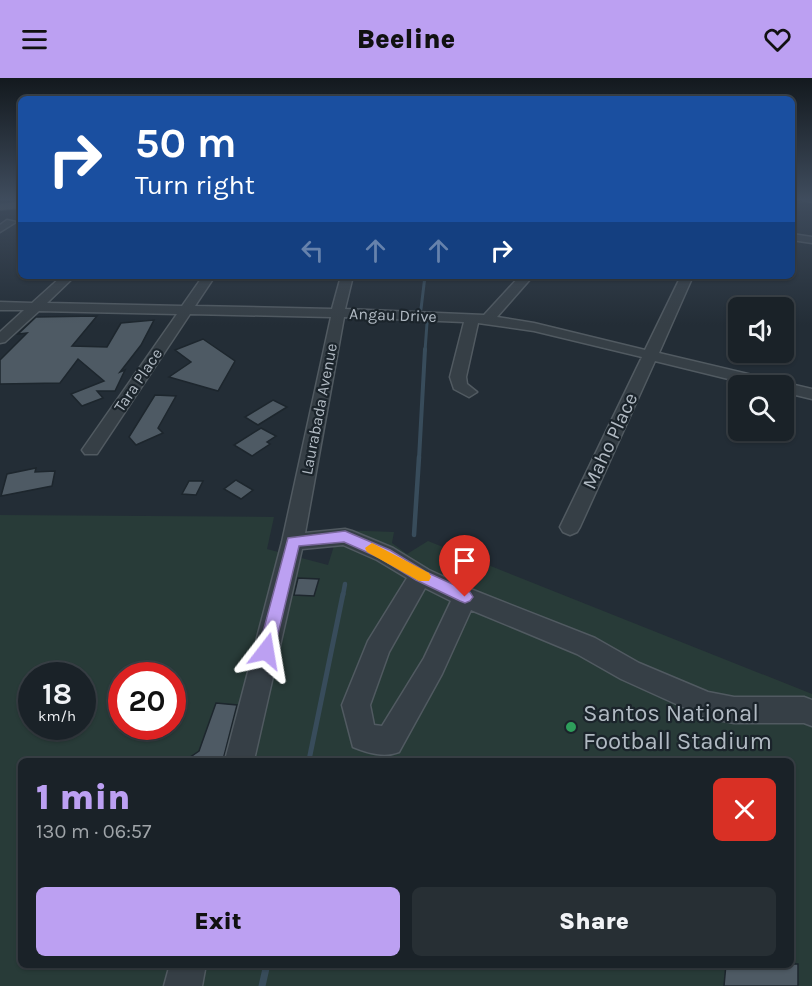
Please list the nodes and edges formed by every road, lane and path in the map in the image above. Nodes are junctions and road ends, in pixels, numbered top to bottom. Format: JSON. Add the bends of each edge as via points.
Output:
{"nodes":[{"id":1,"x":66,"y":279,"type":"edge"},
{"id":2,"x":207,"y":279,"type":"edge"},
{"id":3,"x":346,"y":279,"type":"edge"},
{"id":4,"x":524,"y":279,"type":"edge"},
{"id":5,"x":686,"y":279,"type":"edge"},
{"id":6,"x":0,"y":306,"type":"edge"},
{"id":7,"x":35,"y":307,"type":"junction"},
{"id":8,"x":185,"y":310,"type":"junction"},
{"id":9,"x":338,"y":313,"type":"junction"},
{"id":10,"x":472,"y":318,"type":"junction"},
{"id":11,"x":488,"y":319,"type":"junction"},
{"id":12,"x":0,"y":339,"type":"edge"},
{"id":13,"x":650,"y":355,"type":"junction"},
{"id":14,"x":733,"y":375,"type":"edge"},
{"id":15,"x":794,"y":390,"type":"edge"},
{"id":16,"x":469,"y":392,"type":"dead end"},
{"id":17,"x":812,"y":394,"type":"edge"},
{"id":18,"x":90,"y":450,"type":"dead end"},
{"id":19,"x":570,"y":528,"type":"dead end"},
{"id":20,"x":293,"y":542,"type":"junction"},
{"id":21,"x":421,"y":576,"type":"junction"},
{"id":22,"x":465,"y":597,"type":"junction"},
{"id":23,"x":812,"y":713,"type":"edge"},
{"id":24,"x":239,"y":758,"type":"edge"},
{"id":25,"x":187,"y":968,"type":"edge"},
{"id":26,"x":183,"y":986,"type":"edge"}],
"edges":[{"from":1,"to":7,"type":"street"},
{"from":2,"to":8,"type":"street","name":"Tara Place"},
{"from":3,"to":9,"type":"street","name":"Laurabada Avenue"},
{"from":4,"to":11,"type":"street"},
{"from":5,"to":13,"type":"street","name":"Maho Place"},
{"from":6,"to":7,"type":"street","name":"Angau Drive"},
{"from":7,"to":8,"type":"street","name":"Angau Drive"},
{"from":7,"to":12,"type":"street"},
{"from":8,"to":9,"type":"street","name":"Angau Drive"},
{"from":8,"to":18,"type":"street","name":"Tara Place"},
{"from":9,"to":10,"type":"street","name":"Angau Drive"},
{"from":9,"to":20,"type":"street","name":"Laurabada Avenue"},
{"from":10,"to":11,"type":"street","name":"Angau Drive"},
{"from":10,"to":16,"type":"street","via":[[458,377],[460,386]]},
{"from":11,"to":13,"type":"street","name":"Angau Drive"},
{"from":13,"to":14,"type":"street","name":"Angau Drive"},
{"from":13,"to":19,"type":"street","name":"Maho Place"},
{"from":15,"to":17,"type":"street"},
{"from":20,"to":21,"type":"street","via":[[345,537],[385,554]]},
{"from":20,"to":24,"type":"street","name":"Laurabada Avenue"},
{"from":21,"to":22,"type":"street"},
{"from":21,"to":22,"type":"street","via":[[377,650],[356,705],[363,737],[389,742],[433,666]]},
{"from":22,"to":23,"type":"street","via":[[586,646],[630,671],[707,705]]},
{"from":25,"to":26,"type":"street"}]}
